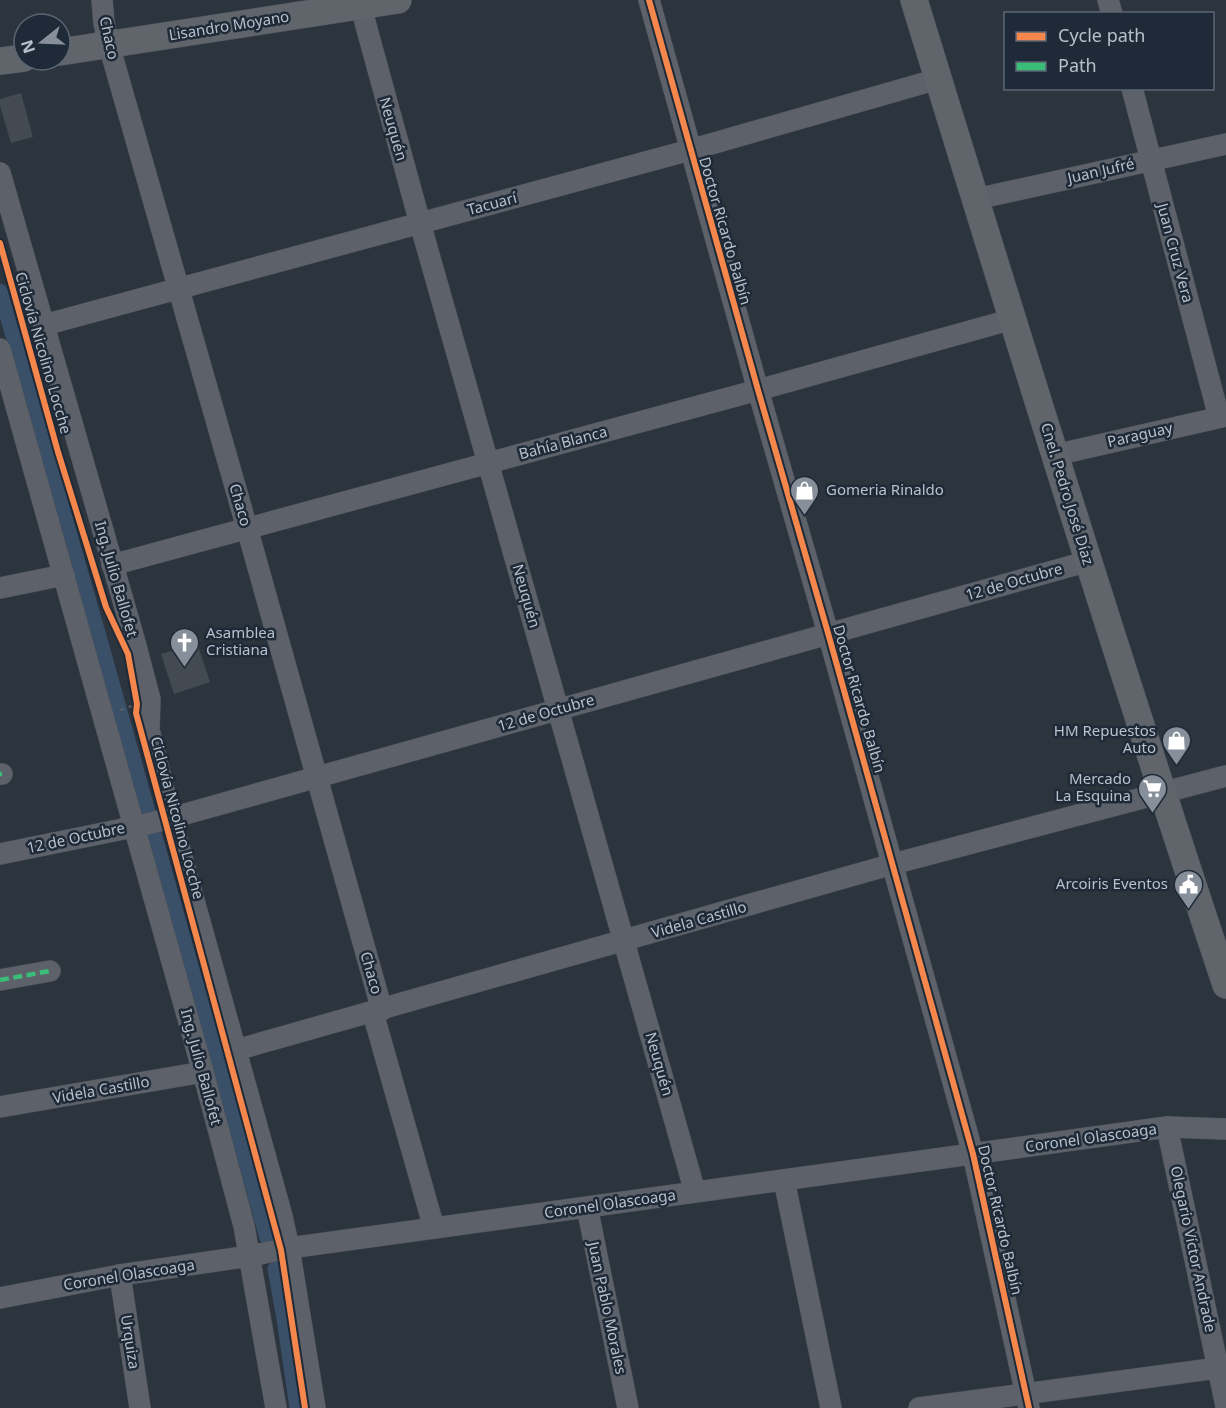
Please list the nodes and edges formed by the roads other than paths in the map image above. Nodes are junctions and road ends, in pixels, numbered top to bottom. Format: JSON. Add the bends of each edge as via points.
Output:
{"nodes":[{"id":1,"x":102,"y":0,"type":"edge"},
{"id":2,"x":398,"y":0,"type":"edge"},
{"id":3,"x":649,"y":0,"type":"edge"},
{"id":4,"x":914,"y":0,"type":"edge"},
{"id":5,"x":359,"y":3,"type":"edge"},
{"id":6,"x":109,"y":45,"type":"junction"},
{"id":7,"x":72,"y":50,"type":"edge"},
{"id":8,"x":938,"y":79,"type":"junction"},
{"id":9,"x":1133,"y":90,"type":"edge"},
{"id":10,"x":1226,"y":144,"type":"edge"},
{"id":11,"x":690,"y":150,"type":"junction"},
{"id":12,"x":1151,"y":160,"type":"junction"},
{"id":13,"x":0,"y":173,"type":"edge"},
{"id":14,"x":976,"y":199,"type":"junction"},
{"id":15,"x":420,"y":223,"type":"junction"},
{"id":16,"x":178,"y":289,"type":"junction"},
{"id":17,"x":1013,"y":319,"type":"junction"},
{"id":18,"x":44,"y":325,"type":"junction"},
{"id":19,"x":0,"y":349,"type":"edge"},
{"id":20,"x":758,"y":390,"type":"junction"},
{"id":21,"x":1222,"y":416,"type":"edge"},
{"id":22,"x":1055,"y":455,"type":"junction"},
{"id":23,"x":488,"y":463,"type":"junction"},
{"id":24,"x":247,"y":528,"type":"junction"},
{"id":25,"x":1089,"y":561,"type":"junction"},
{"id":26,"x":112,"y":565,"type":"junction"},
{"id":27,"x":64,"y":575,"type":"junction"},
{"id":28,"x":0,"y":588,"type":"edge"},
{"id":29,"x":828,"y":633,"type":"junction"},
{"id":30,"x":558,"y":709,"type":"junction"},
{"id":31,"x":1226,"y":776,"type":"edge"},
{"id":32,"x":316,"y":777,"type":"junction"},
{"id":33,"x":1162,"y":793,"type":"junction"},
{"id":34,"x":152,"y":823,"type":"junction"},
{"id":35,"x":0,"y":854,"type":"edge"},
{"id":36,"x":893,"y":864,"type":"junction"},
{"id":37,"x":625,"y":941,"type":"junction"},
{"id":38,"x":50,"y":970,"type":"dead end"},
{"id":39,"x":0,"y":980,"type":"edge"},
{"id":40,"x":1226,"y":985,"type":"edge"},
{"id":41,"x":377,"y":1012,"type":"junction"},
{"id":42,"x":236,"y":1050,"type":"junction"},
{"id":43,"x":203,"y":1072,"type":"junction"},
{"id":44,"x":0,"y":1107,"type":"edge"},
{"id":45,"x":1167,"y":1127,"type":"junction"},
{"id":46,"x":1225,"y":1128,"type":"edge"},
{"id":47,"x":973,"y":1154,"type":"junction"},
{"id":48,"x":784,"y":1180,"type":"junction"},
{"id":49,"x":695,"y":1192,"type":"junction"},
{"id":50,"x":587,"y":1207,"type":"junction"},
{"id":51,"x":434,"y":1228,"type":"junction"},
{"id":52,"x":289,"y":1248,"type":"junction"},
{"id":53,"x":250,"y":1256,"type":"junction"},
{"id":54,"x":120,"y":1275,"type":"junction"},
{"id":55,"x":0,"y":1298,"type":"edge"},
{"id":56,"x":1222,"y":1368,"type":"edge"},
{"id":57,"x":1028,"y":1401,"type":"edge"},
{"id":58,"x":1226,"y":1406,"type":"edge"},
{"id":59,"x":140,"y":1408,"type":"edge"},
{"id":60,"x":276,"y":1408,"type":"edge"},
{"id":61,"x":315,"y":1408,"type":"edge"},
{"id":62,"x":628,"y":1408,"type":"edge"},
{"id":63,"x":831,"y":1408,"type":"edge"},
{"id":64,"x":919,"y":1408,"type":"edge"}],
"edges":[{"from":1,"to":6,"type":"street","name":"Chaco"},
{"from":2,"to":5,"type":"main road","name":"Lisandro Moyano"},
{"from":3,"to":11,"type":"street","name":"Doctor Ricardo Balbín"},
{"from":4,"to":8,"type":"main road","name":"Cnel. Pedro José Díaz"},
{"from":5,"to":6,"type":"main road","name":"Lisandro Moyano"},
{"from":5,"to":15,"type":"street","name":"Neuquén"},
{"from":6,"to":7,"type":"main road","name":"Lisandro Moyano"},
{"from":6,"to":16,"type":"street","name":"Chaco"},
{"from":8,"to":11,"type":"street","name":"Tacuarí"},
{"from":8,"to":14,"type":"main road","name":"Cnel. Pedro José Díaz"},
{"from":9,"to":12,"type":"street","name":"Juan Cruz Vera"},
{"from":10,"to":12,"type":"street","name":"Juan Jufré"},
{"from":11,"to":15,"type":"street","name":"Tacuarí"},
{"from":11,"to":20,"type":"street","name":"Doctor Ricardo Balbín"},
{"from":12,"to":14,"type":"street","name":"Juan Jufré"},
{"from":12,"to":21,"type":"street","name":"Juan Cruz Vera"},
{"from":13,"to":18,"type":"street","name":"Ing. Julio Ballofet"},
{"from":14,"to":17,"type":"main road","name":"Cnel. Pedro José Díaz"},
{"from":15,"to":16,"type":"street","name":"Tacuarí"},
{"from":15,"to":23,"type":"street","name":"Neuquén"},
{"from":16,"to":18,"type":"street","name":"Tacuarí"},
{"from":16,"to":24,"type":"street","name":"Chaco"},
{"from":17,"to":20,"type":"street","name":"Bahía Blanca"},
{"from":17,"to":22,"type":"main road","name":"Cnel. Pedro José Díaz"},
{"from":18,"to":26,"type":"street","name":"Ing. Julio Ballofet"},
{"from":19,"to":27,"type":"street","name":"Ing. Julio Ballofet"},
{"from":20,"to":23,"type":"street","name":"Bahía Blanca"},
{"from":20,"to":29,"type":"street","name":"Doctor Ricardo Balbín"},
{"from":21,"to":22,"type":"street","name":"Paraguay"},
{"from":22,"to":25,"type":"main road","name":"Cnel. Pedro José Díaz"},
{"from":23,"to":24,"type":"street","name":"Bahía Blanca"},
{"from":23,"to":30,"type":"street","name":"Neuquén"},
{"from":24,"to":26,"type":"street","name":"Bahía Blanca"},
{"from":24,"to":32,"type":"street","name":"Chaco"},
{"from":25,"to":29,"type":"street","name":"12 de Octubre"},
{"from":25,"to":33,"type":"main road","name":"Cnel. Pedro José Díaz"},
{"from":26,"to":34,"type":"street","name":"Ing. Julio Ballofet","via":[[150,699]]},
{"from":27,"to":28,"type":"street"},
{"from":27,"to":34,"type":"street","name":"Ing. Julio Ballofet"},
{"from":29,"to":30,"type":"street","name":"12 de Octubre"},
{"from":29,"to":36,"type":"street","name":"Doctor Ricardo Balbín"},
{"from":30,"to":32,"type":"street","name":"12 de Octubre"},
{"from":30,"to":37,"type":"street","name":"Neuquén"},
{"from":31,"to":33,"type":"street","name":"Videla Castillo"},
{"from":32,"to":34,"type":"street","name":"12 de Octubre"},
{"from":32,"to":41,"type":"street","name":"Chaco"},
{"from":33,"to":36,"type":"street","name":"Videla Castillo"},
{"from":33,"to":40,"type":"main road","name":"Cnel. Pedro José Díaz"},
{"from":34,"to":35,"type":"street","name":"12 de Octubre"},
{"from":34,"to":42,"type":"street","name":"Ing. Julio Ballofet"},
{"from":34,"to":43,"type":"street","name":"Ing. Julio Ballofet"},
{"from":36,"to":37,"type":"street","name":"Videla Castillo"},
{"from":36,"to":47,"type":"street","name":"Doctor Ricardo Balbín"},
{"from":37,"to":41,"type":"street","name":"Videla Castillo"},
{"from":37,"to":49,"type":"street","name":"Neuquén"},
{"from":38,"to":39,"type":"street"},
{"from":41,"to":42,"type":"street","name":"Videla Castillo"},
{"from":41,"to":51,"type":"street","name":"Chaco"},
{"from":42,"to":52,"type":"street","name":"Ing. Julio Ballofet"},
{"from":43,"to":44,"type":"street","name":"Videla Castillo"},
{"from":43,"to":53,"type":"street","name":"Ing. Julio Ballofet"},
{"from":45,"to":46,"type":"street","name":"Coronel Olascoaga"},
{"from":45,"to":47,"type":"street","name":"Coronel Olascoaga"},
{"from":45,"to":56,"type":"street","name":"Olegario Víctor Andrade"},
{"from":47,"to":48,"type":"street","name":"Coronel Olascoaga"},
{"from":47,"to":57,"type":"street","name":"Doctor Ricardo Balbín"},
{"from":48,"to":49,"type":"street","name":"Coronel Olascoaga"},
{"from":48,"to":63,"type":"street"},
{"from":49,"to":50,"type":"street","name":"Coronel Olascoaga"},
{"from":50,"to":51,"type":"street","name":"Coronel Olascoaga"},
{"from":50,"to":62,"type":"street","name":"Juan Pablo Morales"},
{"from":51,"to":52,"type":"street","name":"Coronel Olascoaga"},
{"from":52,"to":53,"type":"street","name":"Coronel Olascoaga"},
{"from":52,"to":61,"type":"street","name":"Ing. Julio Ballofet"},
{"from":53,"to":54,"type":"street","name":"Coronel Olascoaga"},
{"from":53,"to":60,"type":"street","name":"Ing. Julio Ballofet"},
{"from":54,"to":55,"type":"street","name":"Coronel Olascoaga"},
{"from":54,"to":59,"type":"street","name":"Urquiza"},
{"from":56,"to":57,"type":"street"},
{"from":56,"to":58,"type":"street","name":"Olegario Víctor Andrade"},
{"from":57,"to":64,"type":"street"}]}
